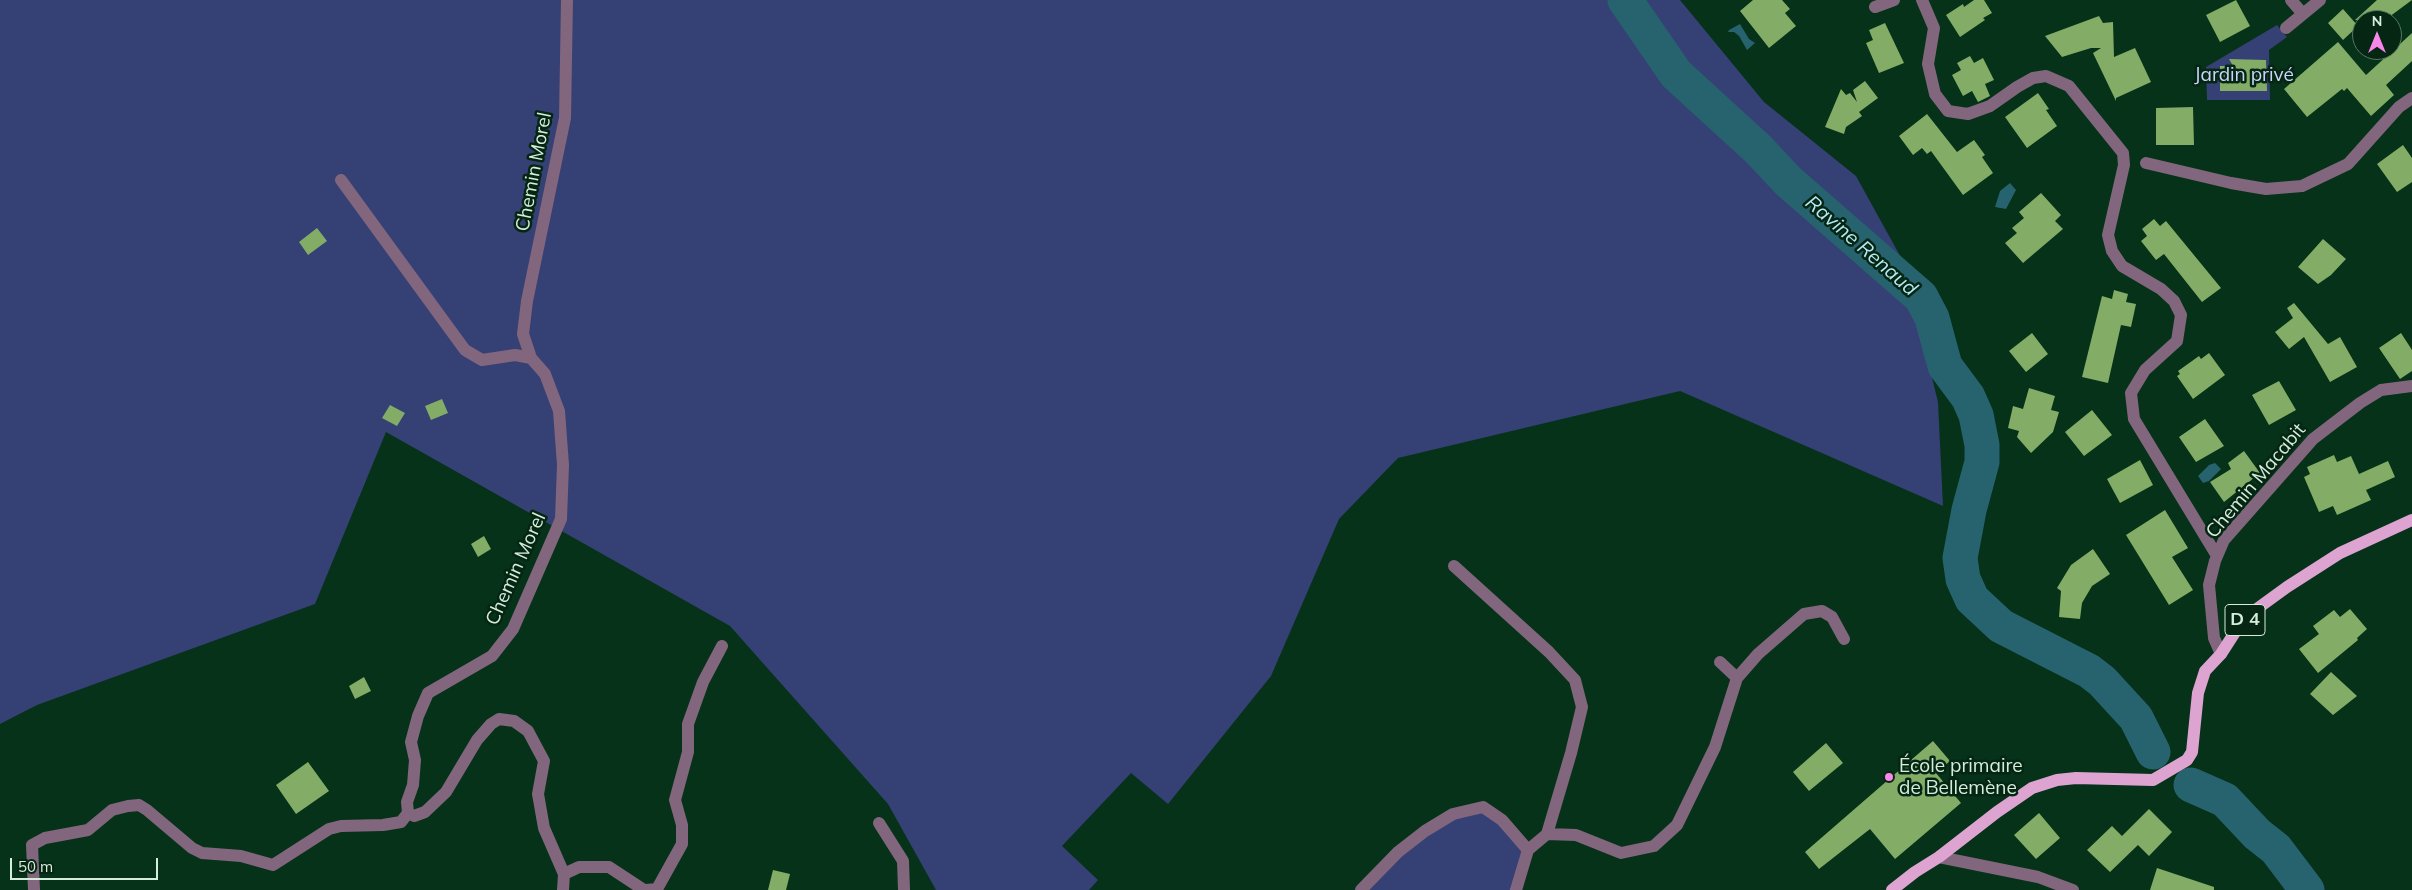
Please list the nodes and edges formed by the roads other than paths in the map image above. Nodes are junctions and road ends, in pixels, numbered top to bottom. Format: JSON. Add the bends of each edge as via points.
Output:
{"nodes":[{"id":1,"x":567,"y":0,"type":"edge"},
{"id":2,"x":1894,"y":0,"type":"edge"},
{"id":3,"x":1922,"y":0,"type":"edge"},
{"id":4,"x":2291,"y":0,"type":"edge"},
{"id":5,"x":2320,"y":0,"type":"edge"},
{"id":6,"x":1875,"y":7,"type":"dead end"},
{"id":7,"x":2303,"y":14,"type":"junction"},
{"id":8,"x":2286,"y":28,"type":"dead end"},
{"id":9,"x":2412,"y":98,"type":"edge"},
{"id":10,"x":2146,"y":163,"type":"dead end"},
{"id":11,"x":341,"y":180,"type":"dead end"},
{"id":12,"x":531,"y":358,"type":"junction"},
{"id":13,"x":2412,"y":386,"type":"edge"},
{"id":14,"x":2412,"y":520,"type":"edge"},
{"id":15,"x":2217,"y":556,"type":"junction"},
{"id":16,"x":1454,"y":566,"type":"dead end"},
{"id":17,"x":1844,"y":639,"type":"dead end"},
{"id":18,"x":722,"y":646,"type":"dead end"},
{"id":19,"x":2221,"y":654,"type":"junction"},
{"id":20,"x":1720,"y":662,"type":"dead end"},
{"id":21,"x":1737,"y":678,"type":"junction"},
{"id":22,"x":408,"y":813,"type":"junction"},
{"id":23,"x":879,"y":824,"type":"dead end"},
{"id":24,"x":1547,"y":834,"type":"junction"},
{"id":25,"x":1528,"y":850,"type":"junction"},
{"id":26,"x":1939,"y":857,"type":"junction"},
{"id":27,"x":564,"y":874,"type":"junction"},
{"id":28,"x":34,"y":890,"type":"edge"},
{"id":29,"x":563,"y":890,"type":"edge"},
{"id":30,"x":645,"y":890,"type":"edge"},
{"id":31,"x":904,"y":890,"type":"edge"},
{"id":32,"x":1360,"y":890,"type":"edge"},
{"id":33,"x":1516,"y":890,"type":"edge"},
{"id":34,"x":1892,"y":890,"type":"edge"},
{"id":35,"x":2073,"y":890,"type":"edge"}],
"edges":[{"from":1,"to":12,"type":"street","name":"Chemin Morel","via":[[566,118],[527,301],[523,334]]},
{"from":2,"to":6,"type":"street"},
{"from":3,"to":15,"type":"street","via":[[1934,28],[1928,64],[1935,94],[1948,111],[1968,114],[1990,106],[2033,78],[2046,76],[2069,86],[2123,153],[2124,165],[2108,235],[2112,251],[2122,266],[2161,289],[2174,301],[2181,315],[2178,341],[2145,370],[2131,393],[2134,419]]},
{"from":4,"to":7,"type":"street"},
{"from":5,"to":7,"type":"street"},
{"from":7,"to":8,"type":"street"},
{"from":9,"to":10,"type":"street","via":[[2399,107],[2348,164],[2302,186],[2266,188],[2239,185]]},
{"from":11,"to":12,"type":"street","via":[[465,350],[482,360],[515,355]]},
{"from":12,"to":22,"type":"street","name":"Chemin Morel","via":[[545,374],[559,411],[563,465],[561,519],[513,629],[492,656],[428,693],[411,742],[415,760]]},
{"from":13,"to":15,"type":"street","name":"Chemin Macabit","via":[[2381,390],[2313,439],[2224,540]]},
{"from":14,"to":19,"type":"main road","number":"D 4","via":[[2340,553],[2286,587],[2239,626]]},
{"from":15,"to":19,"type":"street","name":"Chemin Macabit","via":[[2209,585],[2214,638]]},
{"from":16,"to":24,"type":"street","via":[[1549,652],[1575,680],[1582,707]]},
{"from":17,"to":21,"type":"street","via":[[1832,617],[1822,611],[1804,614],[1758,654]]},
{"from":18,"to":30,"type":"street","via":[[703,682],[688,724],[688,752],[676,800],[682,825],[682,844],[657,889]]},
{"from":19,"to":26,"type":"main road","number":"D 4","via":[[2205,671],[2198,693],[2192,752],[2187,760],[2153,780],[2076,778],[2032,788]]},
{"from":20,"to":21,"type":"street"},
{"from":21,"to":24,"type":"street","via":[[1715,747],[1677,825],[1654,846],[1621,853],[1576,835]]},
{"from":22,"to":27,"type":"street","via":[[414,816],[425,812],[446,792],[477,740],[492,724],[498,720],[514,721],[528,731],[544,761],[538,794],[544,828]]},
{"from":22,"to":28,"type":"street","via":[[401,822],[392,824],[329,829],[273,865],[241,856],[202,853],[146,810],[128,806],[112,810],[88,830],[45,838],[32,845]]},
{"from":23,"to":31,"type":"street","via":[[903,861]]},
{"from":24,"to":25,"type":"street"},
{"from":25,"to":32,"type":"street","via":[[1502,820],[1483,807],[1453,814],[1398,852]]},
{"from":25,"to":33,"type":"street"},
{"from":26,"to":34,"type":"main road","number":"D 4"},
{"from":26,"to":35,"type":"street","via":[[2038,878]]},
{"from":27,"to":29,"type":"street"},
{"from":27,"to":30,"type":"street","via":[[579,867],[609,867]]}]}
